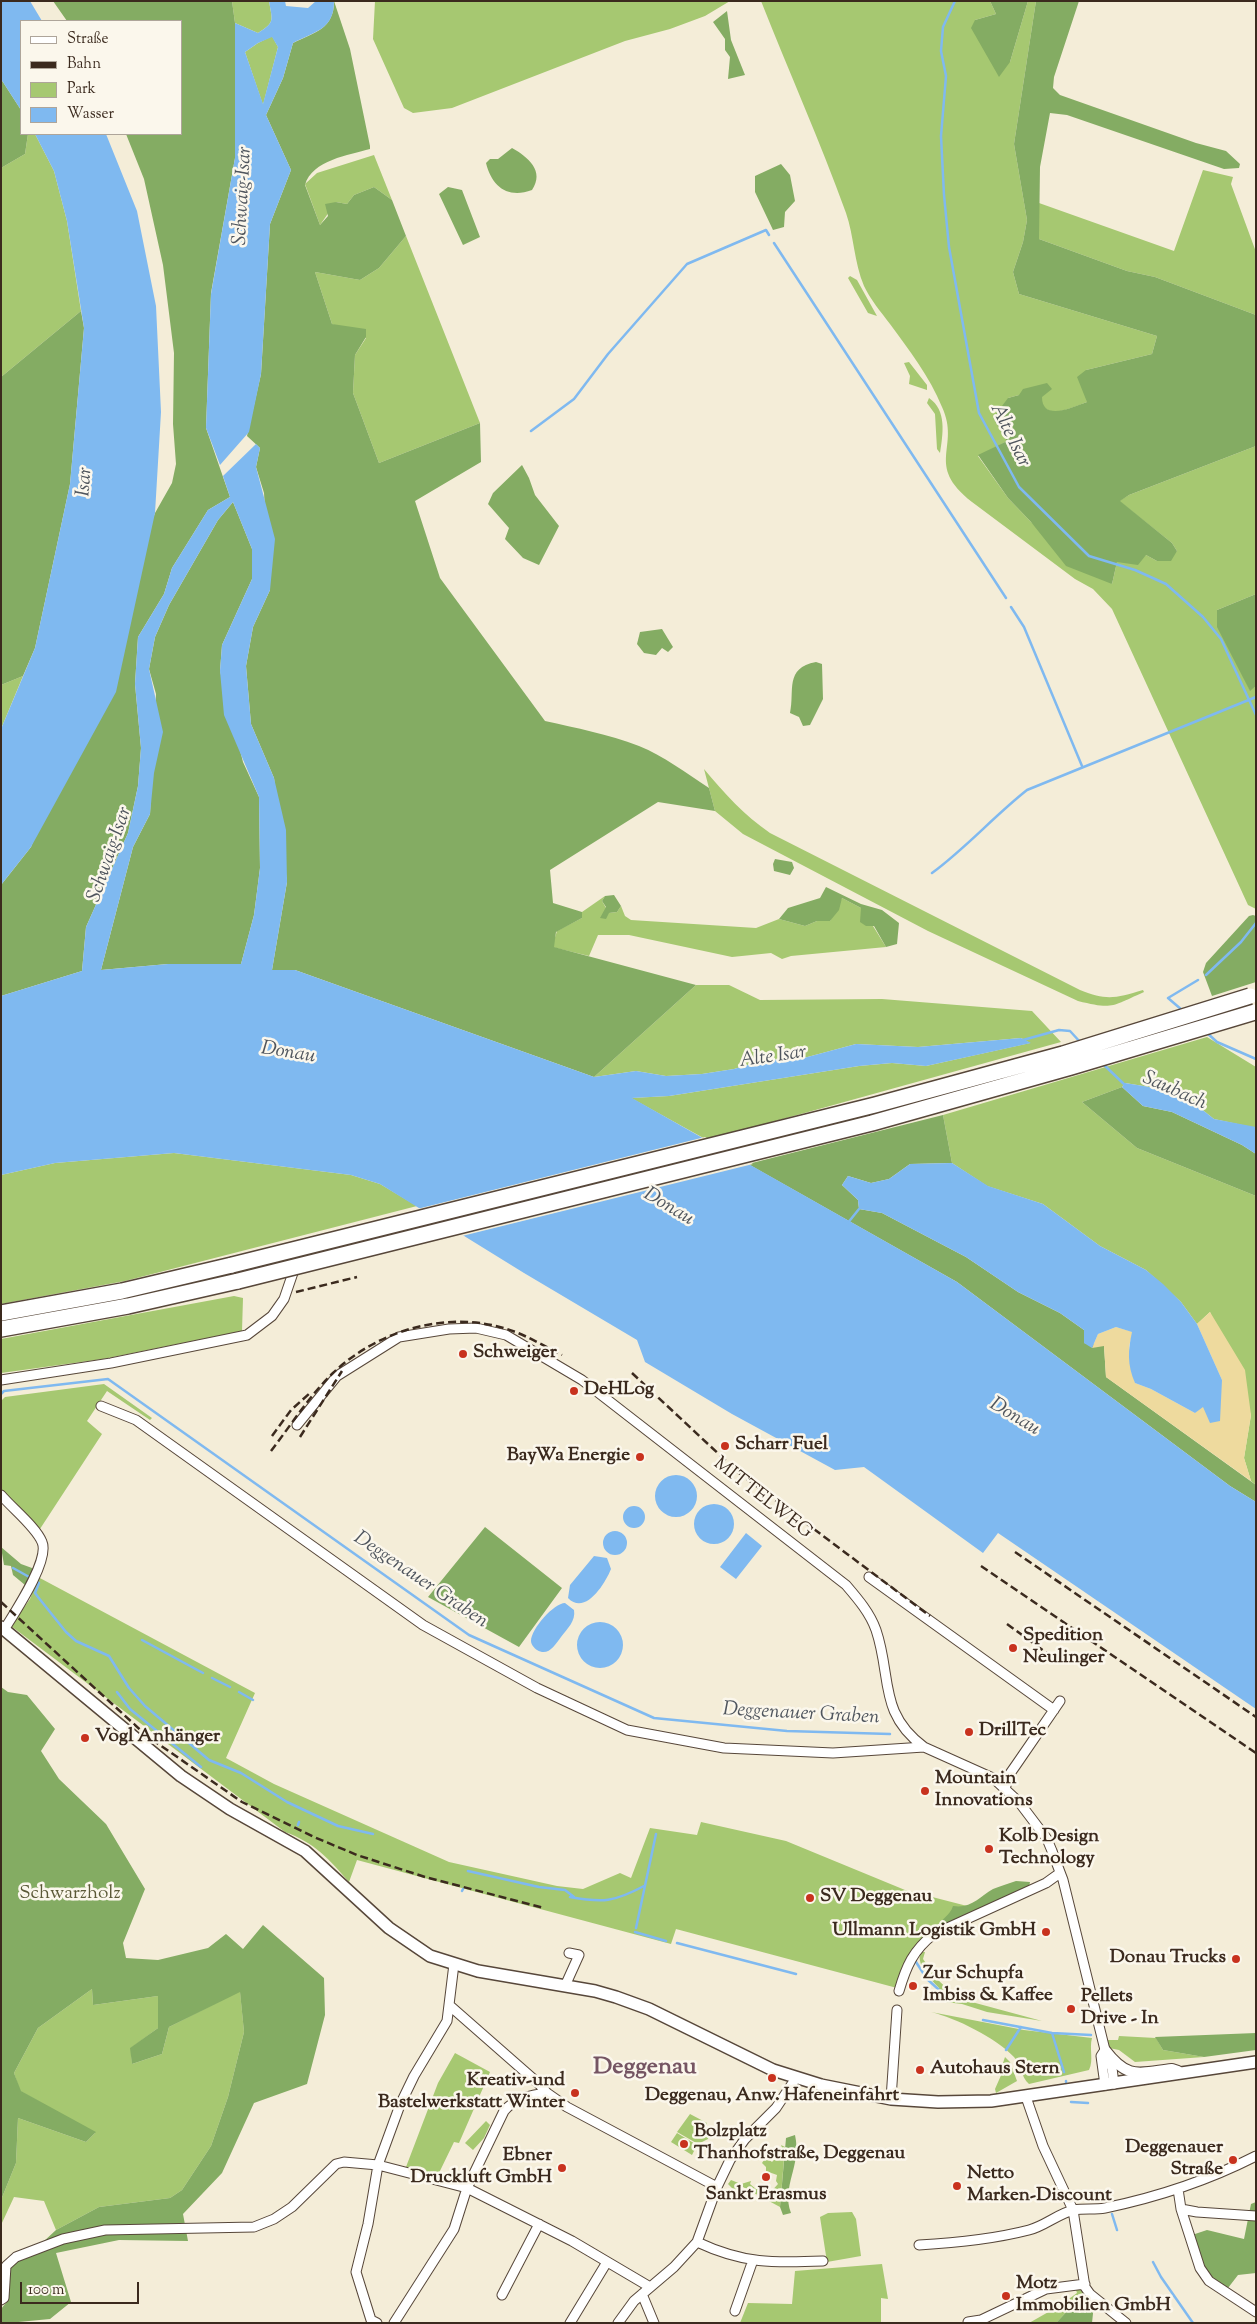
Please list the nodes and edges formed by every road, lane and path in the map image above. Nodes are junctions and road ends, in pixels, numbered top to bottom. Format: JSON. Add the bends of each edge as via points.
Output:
{"nodes":[{"id":1,"x":1253,"y":995,"type":"edge"},
{"id":2,"x":1256,"y":1012,"type":"edge"},
{"id":3,"x":302,"y":1242,"type":"dead end"},
{"id":4,"x":1,"y":1313,"type":"edge"},
{"id":5,"x":1,"y":1330,"type":"edge"},
{"id":6,"x":1,"y":1380,"type":"edge"},
{"id":7,"x":101,"y":1406,"type":"dead end"},
{"id":8,"x":297,"y":1424,"type":"dead end"},
{"id":9,"x":1,"y":1495,"type":"edge"},
{"id":10,"x":869,"y":1578,"type":"dead end"},
{"id":11,"x":3,"y":1628,"type":"edge"},
{"id":12,"x":1060,"y":1701,"type":"dead end"},
{"id":13,"x":1054,"y":1710,"type":"junction"},
{"id":14,"x":924,"y":1747,"type":"junction"},
{"id":15,"x":1005,"y":1789,"type":"junction"},
{"id":16,"x":1060,"y":1873,"type":"junction"},
{"id":17,"x":569,"y":1953,"type":"dead end"},
{"id":18,"x":454,"y":1964,"type":"junction"},
{"id":19,"x":565,"y":1986,"type":"junction"},
{"id":20,"x":899,"y":1991,"type":"dead end"},
{"id":21,"x":449,"y":2005,"type":"junction"},
{"id":22,"x":897,"y":2010,"type":"dead end"},
{"id":23,"x":1105,"y":2050,"type":"junction"},
{"id":24,"x":1256,"y":2062,"type":"edge"},
{"id":25,"x":1183,"y":2073,"type":"junction"},
{"id":26,"x":796,"y":2078,"type":"junction"},
{"id":27,"x":1109,"y":2084,"type":"junction"},
{"id":28,"x":548,"y":2093,"type":"junction"},
{"id":29,"x":1026,"y":2097,"type":"junction"},
{"id":30,"x":891,"y":2100,"type":"junction"},
{"id":31,"x":1256,"y":2156,"type":"edge"},
{"id":32,"x":378,"y":2165,"type":"junction"},
{"id":33,"x":717,"y":2187,"type":"junction"},
{"id":34,"x":467,"y":2188,"type":"junction"},
{"id":35,"x":1178,"y":2189,"type":"junction"},
{"id":36,"x":1181,"y":2209,"type":"junction"},
{"id":37,"x":1073,"y":2210,"type":"junction"},
{"id":38,"x":1256,"y":2216,"type":"edge"},
{"id":39,"x":539,"y":2224,"type":"junction"},
{"id":40,"x":697,"y":2242,"type":"junction"},
{"id":41,"x":919,"y":2245,"type":"dead end"},
{"id":42,"x":753,"y":2260,"type":"junction"},
{"id":43,"x":823,"y":2261,"type":"dead end"},
{"id":44,"x":607,"y":2262,"type":"junction"},
{"id":45,"x":1084,"y":2284,"type":"junction"},
{"id":46,"x":650,"y":2287,"type":"junction"},
{"id":47,"x":642,"y":2294,"type":"junction"},
{"id":48,"x":502,"y":2295,"type":"dead end"},
{"id":49,"x":1,"y":2300,"type":"edge"},
{"id":50,"x":735,"y":2311,"type":"dead end"},
{"id":51,"x":1256,"y":2312,"type":"edge"},
{"id":52,"x":968,"y":2322,"type":"edge"},
{"id":53,"x":378,"y":2323,"type":"edge"},
{"id":54,"x":394,"y":2323,"type":"edge"},
{"id":55,"x":570,"y":2323,"type":"edge"},
{"id":56,"x":618,"y":2323,"type":"edge"},
{"id":57,"x":654,"y":2323,"type":"edge"},
{"id":58,"x":1126,"y":2323,"type":"edge"}],
"edges":[{"from":1,"to":4,"type":"highway","bridge":true,"via":[[1063,1054],[875,1105],[232,1265],[122,1291]]},
{"from":2,"to":5,"type":"highway","bridge":true,"via":[[872,1123],[238,1281]]},
{"from":3,"to":6,"type":"street","via":[[293,1279],[284,1299],[272,1316],[247,1335],[111,1363]]},
{"from":7,"to":14,"type":"street","via":[[136,1420],[423,1625],[537,1688],[627,1730],[724,1748],[833,1753]]},
{"from":8,"to":14,"type":"street","name":"MITTELWEG","via":[[337,1376],[399,1337],[476,1328],[506,1335],[582,1380],[846,1585],[876,1630],[894,1712],[910,1737]]},
{"from":9,"to":11,"type":"street","via":[[42,1541],[44,1555]]},
{"from":10,"to":13,"type":"street"},
{"from":11,"to":18,"type":"main road","via":[[181,1776],[230,1809],[305,1851],[395,1932],[430,1956]]},
{"from":12,"to":13,"type":"street"},
{"from":13,"to":15,"type":"street","via":[[1009,1775]]},
{"from":14,"to":15,"type":"street","via":[[993,1778]]},
{"from":15,"to":16,"type":"street","via":[[1020,1802],[1047,1839]]},
{"from":16,"to":20,"type":"street","via":[[1046,1883],[934,1934],[912,1955]]},
{"from":16,"to":23,"type":"street"},
{"from":17,"to":19,"type":"street","via":[[579,1955]]},
{"from":18,"to":19,"type":"main road"},
{"from":18,"to":21,"type":"street"},
{"from":19,"to":26,"type":"main road","via":[[595,1991],[648,2009],[750,2060]]},
{"from":21,"to":28,"type":"street"},
{"from":21,"to":32,"type":"street","via":[[446,2020],[400,2105]]},
{"from":22,"to":30,"type":"street"},
{"from":23,"to":25,"type":"street","via":[[1117,2066],[1127,2072],[1172,2069]]},
{"from":23,"to":27,"type":"street","via":[[1101,2056]]},
{"from":24,"to":25,"type":"main road"},
{"from":25,"to":27,"type":"main road"},
{"from":26,"to":30,"type":"main road"},
{"from":26,"to":33,"type":"street","via":[[776,2108],[738,2148]]},
{"from":27,"to":29,"type":"main road"},
{"from":28,"to":33,"type":"street","via":[[567,2107]]},
{"from":28,"to":34,"type":"street","via":[[522,2098],[509,2105]]},
{"from":29,"to":30,"type":"main road","via":[[945,2102]]},
{"from":29,"to":37,"type":"street","via":[[1043,2146]]},
{"from":31,"to":35,"type":"street","via":[[1206,2180]]},
{"from":32,"to":34,"type":"street"},
{"from":32,"to":49,"type":"street","via":[[336,2164],[292,2207],[254,2227],[105,2230],[63,2239],[12,2259],[6,2266],[4,2298]]},
{"from":32,"to":53,"type":"street","via":[[356,2272],[371,2320]]},
{"from":33,"to":40,"type":"street"},
{"from":34,"to":39,"type":"street"},
{"from":34,"to":54,"type":"street","via":[[454,2229]]},
{"from":35,"to":36,"type":"street"},
{"from":35,"to":37,"type":"street","via":[[1102,2209]]},
{"from":36,"to":38,"type":"street"},
{"from":36,"to":51,"type":"street","via":[[1200,2268],[1209,2281]]},
{"from":37,"to":41,"type":"street","via":[[1046,2225],[1027,2230]]},
{"from":37,"to":45,"type":"street"},
{"from":39,"to":44,"type":"street"},
{"from":39,"to":48,"type":"street"},
{"from":40,"to":42,"type":"street","via":[[731,2257]]},
{"from":40,"to":46,"type":"street","via":[[674,2268]]},
{"from":42,"to":43,"type":"street","via":[[777,2263]]},
{"from":42,"to":50,"type":"street"},
{"from":44,"to":46,"type":"street"},
{"from":44,"to":55,"type":"street"},
{"from":45,"to":52,"type":"street","via":[[1046,2289],[980,2320]]},
{"from":45,"to":58,"type":"street","via":[[1090,2294]]},
{"from":46,"to":47,"type":"street"},
{"from":47,"to":56,"type":"street"},
{"from":47,"to":57,"type":"street"}]}
